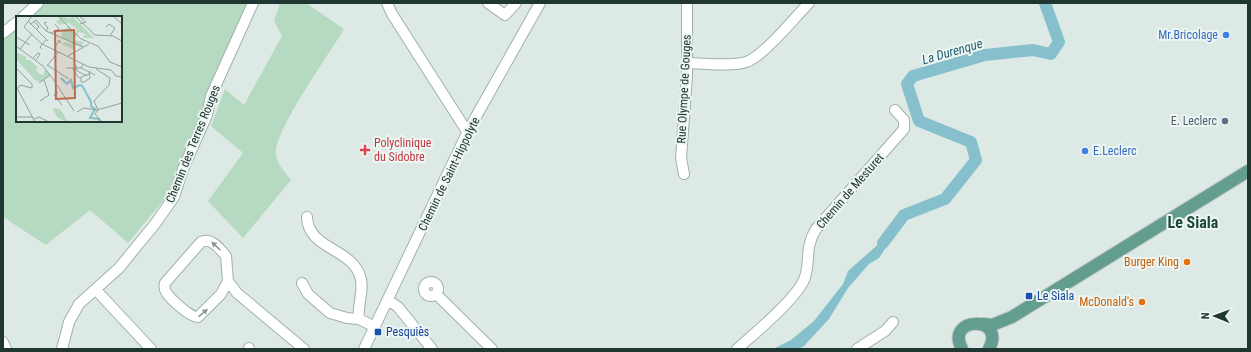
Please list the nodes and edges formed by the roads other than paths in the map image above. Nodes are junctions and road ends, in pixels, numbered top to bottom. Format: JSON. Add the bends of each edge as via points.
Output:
{"nodes":[{"id":1,"x":38,"y":3,"type":"edge"},
{"id":2,"x":252,"y":3,"type":"edge"},
{"id":3,"x":387,"y":3,"type":"edge"},
{"id":4,"x":488,"y":3,"type":"edge"},
{"id":5,"x":516,"y":3,"type":"edge"},
{"id":6,"x":540,"y":3,"type":"edge"},
{"id":7,"x":688,"y":3,"type":"edge"},
{"id":8,"x":809,"y":3,"type":"edge"},
{"id":9,"x":24,"y":16,"type":"edge"},
{"id":10,"x":16,"y":23,"type":"edge"},
{"id":11,"x":3,"y":33,"type":"edge"},
{"id":12,"x":687,"y":63,"type":"junction"},
{"id":13,"x":895,"y":110,"type":"dead end"},
{"id":14,"x":468,"y":133,"type":"junction"},
{"id":15,"x":1248,"y":171,"type":"edge"},
{"id":16,"x":684,"y":174,"type":"dead end"},
{"id":17,"x":307,"y":217,"type":"dead end"},
{"id":18,"x":228,"y":281,"type":"junction"},
{"id":19,"x":302,"y":283,"type":"dead end"},
{"id":20,"x":96,"y":290,"type":"junction"},
{"id":21,"x":237,"y":293,"type":"junction"},
{"id":22,"x":221,"y":294,"type":"junction"},
{"id":23,"x":436,"y":294,"type":"dead end"},
{"id":24,"x":388,"y":300,"type":"junction"},
{"id":25,"x":1012,"y":317,"type":"junction"},
{"id":26,"x":359,"y":319,"type":"junction"},
{"id":27,"x":893,"y":322,"type":"dead end"},
{"id":28,"x":983,"y":324,"type":"junction"},
{"id":29,"x":375,"y":327,"type":"junction"},
{"id":30,"x":3,"y":342,"type":"edge"},
{"id":31,"x":991,"y":344,"type":"edge"},
{"id":32,"x":958,"y":346,"type":"edge"},
{"id":33,"x":64,"y":348,"type":"edge"},
{"id":34,"x":6,"y":349,"type":"edge"},
{"id":35,"x":151,"y":349,"type":"edge"},
{"id":36,"x":304,"y":349,"type":"edge"},
{"id":37,"x":364,"y":349,"type":"edge"},
{"id":38,"x":432,"y":349,"type":"edge"},
{"id":39,"x":492,"y":349,"type":"edge"},
{"id":40,"x":737,"y":349,"type":"edge"},
{"id":41,"x":857,"y":349,"type":"edge"}],
"edges":[{"from":1,"to":9,"type":"street"},
{"from":2,"to":20,"type":"street","name":"Chemin des Terres Rouges","via":[[211,96],[207,115],[174,197],[137,247]]},
{"from":3,"to":14,"type":"street"},
{"from":4,"to":5,"type":"street","via":[[505,15]]},
{"from":6,"to":14,"type":"street","name":"Chemin de Saint-Hippolyte"},
{"from":7,"to":12,"type":"street","name":"Rue Olympe de Gouges"},
{"from":8,"to":12,"type":"street","via":[[750,60],[740,63]]},
{"from":10,"to":11,"type":"street"},
{"from":12,"to":16,"type":"street","name":"Rue Olympe de Gouges","via":[[681,158]]},
{"from":13,"to":40,"type":"street","name":"Chemin de Mesturet","via":[[905,122],[902,131],[816,229],[808,246],[806,274],[800,286],[770,320]]},
{"from":14,"to":24,"type":"street","name":"Chemin de Saint-Hippolyte"},
{"from":15,"to":25,"type":"main road"},
{"from":17,"to":26,"type":"street","via":[[310,232],[324,244],[335,249],[360,275]]},
{"from":18,"to":21,"type":"street"},
{"from":18,"to":22,"type":"street"},
{"from":18,"to":22,"type":"street","one_way":true,"via":[[226,256],[207,240],[201,242],[164,287],[167,294],[195,318],[201,316]]},
{"from":19,"to":26,"type":"street","via":[[308,294],[330,313]]},
{"from":20,"to":33,"type":"street","name":"Chemin des Terres Rouges","via":[[79,304],[73,313]]},
{"from":20,"to":35,"type":"street"},
{"from":21,"to":22,"type":"street"},
{"from":21,"to":36,"type":"street"},
{"from":23,"to":39,"type":"street"},
{"from":24,"to":29,"type":"street","name":"Chemin de Saint-Hippolyte"},
{"from":24,"to":38,"type":"street","via":[[398,307]]},
{"from":25,"to":28,"type":"main road","via":[[992,325]]},
{"from":25,"to":31,"type":"main road","via":[[998,330]]},
{"from":26,"to":29,"type":"street"},
{"from":27,"to":41,"type":"street","via":[[885,331]]},
{"from":28,"to":31,"type":"main road","via":[[990,331]]},
{"from":28,"to":32,"type":"main road","via":[[969,324],[962,331]]},
{"from":29,"to":37,"type":"street","name":"Chemin de Saint-Hippolyte"},
{"from":30,"to":34,"type":"street"}]}
